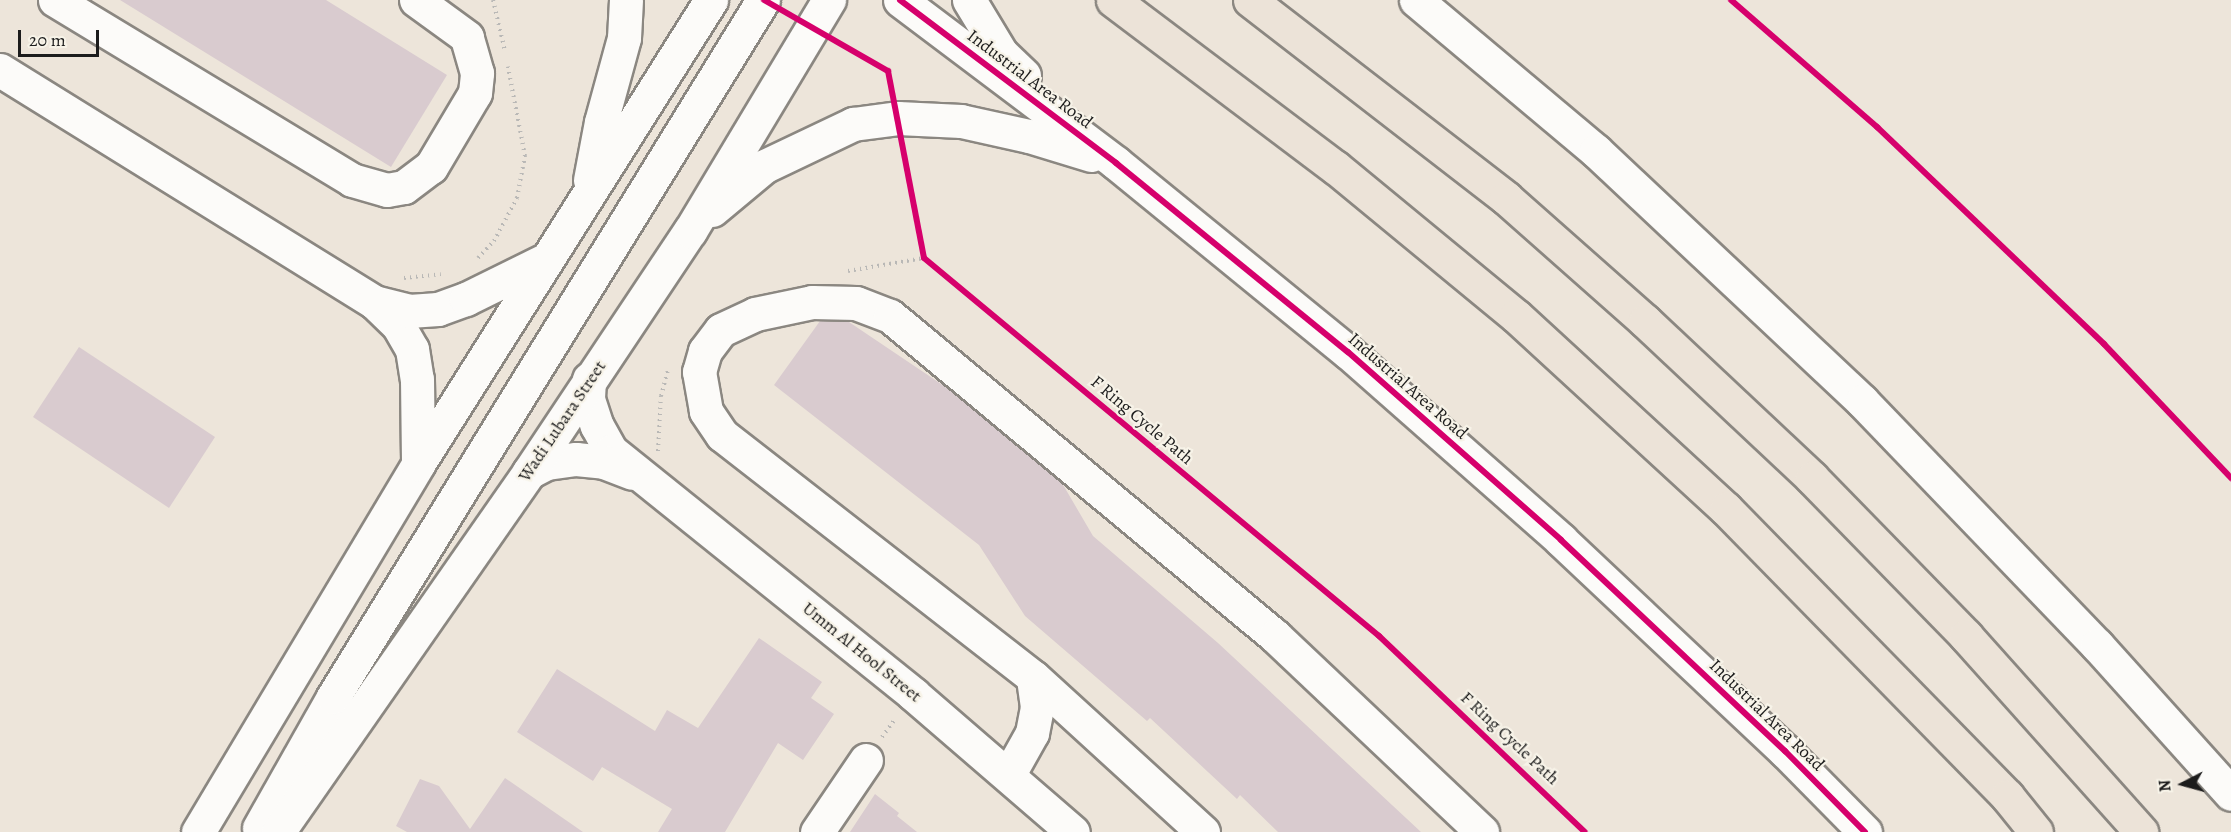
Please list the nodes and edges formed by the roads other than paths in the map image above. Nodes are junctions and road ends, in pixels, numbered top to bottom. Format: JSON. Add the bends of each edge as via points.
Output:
{"nodes":[{"id":1,"x":55,"y":0,"type":"edge"},
{"id":2,"x":416,"y":0,"type":"edge"},
{"id":3,"x":626,"y":0,"type":"edge"},
{"id":4,"x":711,"y":0,"type":"edge"},
{"id":5,"x":763,"y":0,"type":"edge"},
{"id":6,"x":829,"y":0,"type":"edge"},
{"id":7,"x":900,"y":0,"type":"edge"},
{"id":8,"x":969,"y":0,"type":"edge"},
{"id":9,"x":1113,"y":0,"type":"edge"},
{"id":10,"x":1250,"y":0,"type":"edge"},
{"id":11,"x":1416,"y":0,"type":"edge"},
{"id":12,"x":0,"y":70,"type":"edge"},
{"id":13,"x":1116,"y":163,"type":"junction"},
{"id":14,"x":587,"y":196,"type":"junction"},
{"id":15,"x":690,"y":231,"type":"junction"},
{"id":16,"x":545,"y":260,"type":"junction"},
{"id":17,"x":374,"y":302,"type":"junction"},
{"id":18,"x":589,"y":379,"type":"junction"},
{"id":19,"x":418,"y":464,"type":"junction"},
{"id":20,"x":529,"y":472,"type":"junction"},
{"id":21,"x":645,"y":478,"type":"junction"},
{"id":22,"x":1033,"y":677,"type":"junction"},
{"id":23,"x":1785,"y":751,"type":"junction"},
{"id":24,"x":866,"y":760,"type":"road end"},
{"id":25,"x":1009,"y":774,"type":"junction"},
{"id":26,"x":2231,"y":794,"type":"edge"},
{"id":27,"x":2007,"y":796,"type":"junction"},
{"id":28,"x":198,"y":832,"type":"edge"},
{"id":29,"x":257,"y":832,"type":"edge"},
{"id":30,"x":278,"y":832,"type":"edge"},
{"id":31,"x":817,"y":832,"type":"edge"},
{"id":32,"x":1073,"y":832,"type":"edge"},
{"id":33,"x":1203,"y":832,"type":"edge"},
{"id":34,"x":1482,"y":832,"type":"edge"},
{"id":35,"x":1840,"y":832,"type":"edge"},
{"id":36,"x":1865,"y":832,"type":"edge"},
{"id":37,"x":2028,"y":832,"type":"edge"},
{"id":38,"x":2036,"y":832,"type":"edge"},
{"id":39,"x":2141,"y":832,"type":"edge"}],
"edges":[{"from":1,"to":2,"type":"street","via":[[352,180],[387,190],[404,187],[431,167],[475,93],[477,73],[467,37]]},
{"from":3,"to":14,"type":"street","via":[[624,38],[601,122]]},
{"from":4,"to":14,"type":"street"},
{"from":5,"to":29,"type":"street","via":[[333,697]]},
{"from":6,"to":15,"type":"street","name":"Wadi Lubara Street"},
{"from":7,"to":13,"type":"street","name":"Industrial Area Road"},
{"from":8,"to":13,"type":"street","via":[[1001,53]]},
{"from":9,"to":27,"type":"highway","via":[[1335,167],[1515,316],[1726,509]]},
{"from":10,"to":39,"type":"highway","via":[[1506,198],[1645,321],[1812,478],[1966,636]]},
{"from":11,"to":26,"type":"street","via":[[1596,151],[1862,401],[2097,645]]},
{"from":12,"to":17,"type":"street"},
{"from":13,"to":15,"type":"street","via":[[1029,136],[961,121],[898,118],[853,124],[765,166]]},
{"from":13,"to":23,"type":"street","name":"Industrial Area Road","via":[[1348,352],[1561,540]]},
{"from":14,"to":16,"type":"street"},
{"from":15,"to":18,"type":"street","name":"Wadi Lubara Street"},
{"from":16,"to":17,"type":"street","via":[[438,309],[409,311]]},
{"from":16,"to":19,"type":"street"},
{"from":17,"to":19,"type":"street","via":[[398,325],[412,349],[417,379]]},
{"from":18,"to":20,"type":"street","name":"Wadi Lubara Street"},
{"from":18,"to":21,"type":"street","name":"Umm Al Hool Street","via":[[588,399],[611,451]]},
{"from":19,"to":28,"type":"street"},
{"from":20,"to":21,"type":"street","name":"Umm Al Hool Street","via":[[547,463],[576,459],[604,462]]},
{"from":20,"to":30,"type":"street","name":"Wadi Lubara Street"},
{"from":21,"to":25,"type":"street","name":"Umm Al Hool Street"},
{"from":22,"to":25,"type":"street","via":[[1037,707],[1032,733]]},
{"from":22,"to":33,"type":"street"},
{"from":22,"to":34,"type":"street","via":[[722,435],[706,411],[699,372],[705,351],[721,330],[755,314],[812,302],[856,303],[890,316],[1275,636]]},
{"from":23,"to":35,"type":"street","name":"Industrial Area Road"},
{"from":23,"to":36,"type":"street","name":"Industrial Area Road"},
{"from":24,"to":31,"type":"street"},
{"from":25,"to":32,"type":"street","name":"Umm Al Hool Street"},
{"from":27,"to":37,"type":"highway"},
{"from":27,"to":38,"type":"highway"}]}
